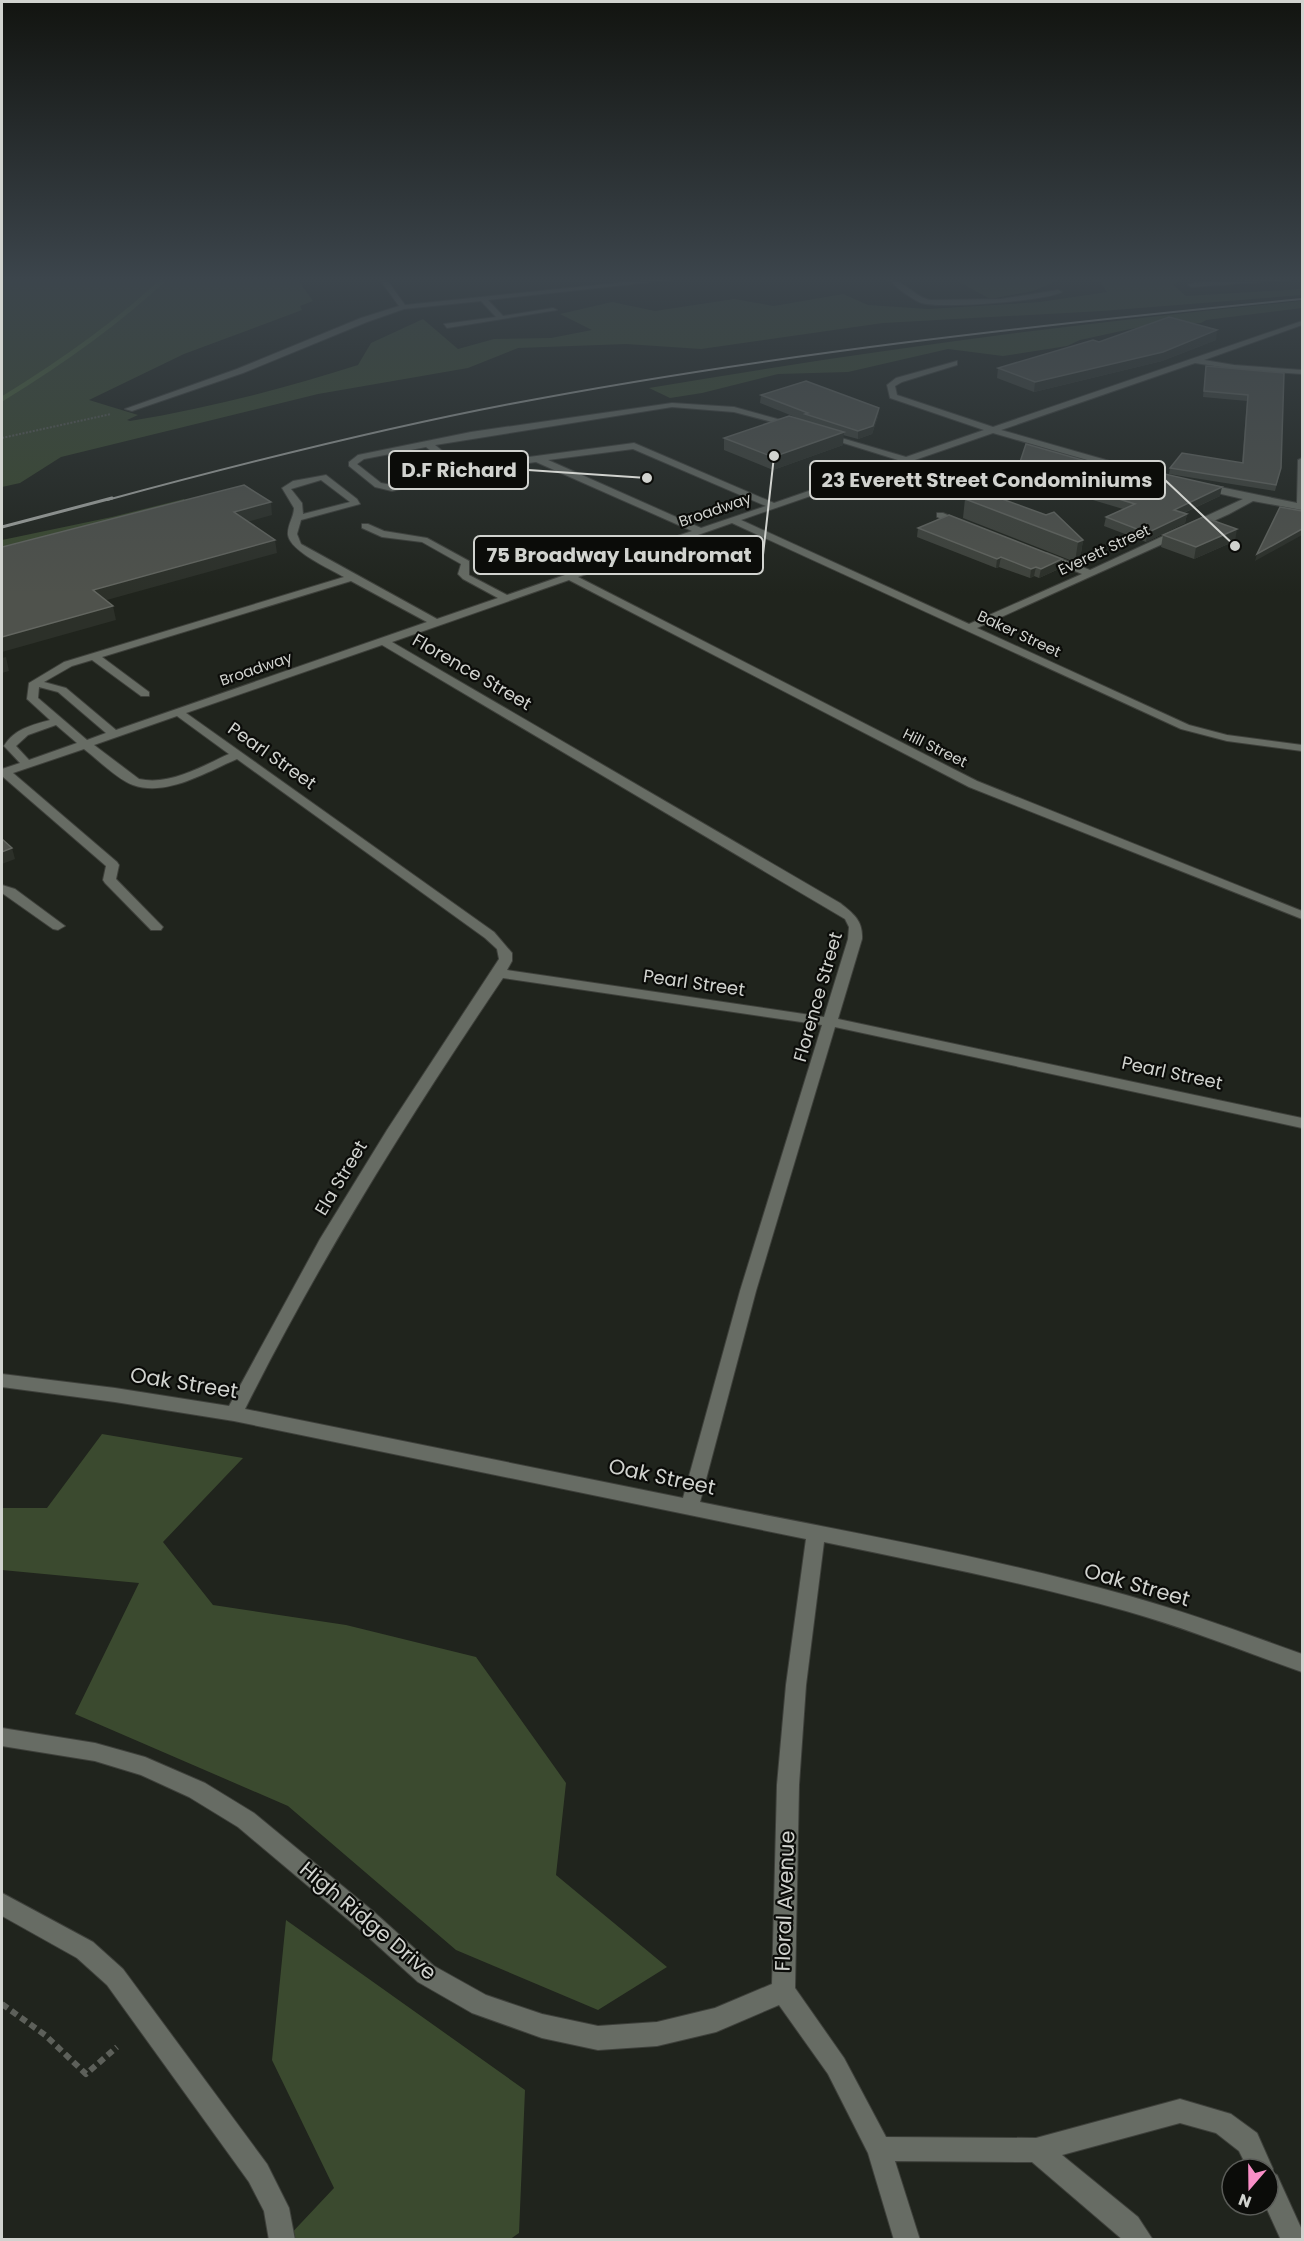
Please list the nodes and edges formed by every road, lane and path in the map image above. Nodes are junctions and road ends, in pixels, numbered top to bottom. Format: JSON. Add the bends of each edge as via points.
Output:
{"nodes":[{"id":1,"x":200,"y":385,"type":"edge"},
{"id":2,"x":892,"y":385,"type":"edge"},
{"id":3,"x":1124,"y":385,"type":"edge"},
{"id":4,"x":129,"y":409,"type":"joint"},
{"id":5,"x":802,"y":427,"type":"edge"},
{"id":6,"x":812,"y":430,"type":"edge"},
{"id":7,"x":994,"y":430,"type":"junction"},
{"id":8,"x":2,"y":438,"type":"edge"},
{"id":9,"x":427,"y":443,"type":"junction"},
{"id":10,"x":538,"y":459,"type":"junction"},
{"id":11,"x":907,"y":460,"type":"junction"},
{"id":12,"x":1302,"y":460,"type":"edge"},
{"id":13,"x":464,"y":471,"type":"junction"},
{"id":14,"x":1251,"y":498,"type":"junction"},
{"id":15,"x":772,"y":505,"type":"junction"},
{"id":16,"x":1302,"y":507,"type":"edge"},
{"id":17,"x":940,"y":515,"type":"dead end"},
{"id":18,"x":296,"y":518,"type":"junction"},
{"id":19,"x":732,"y":520,"type":"junction"},
{"id":20,"x":365,"y":526,"type":"dead end"},
{"id":21,"x":972,"y":527,"type":"edge"},
{"id":22,"x":700,"y":531,"type":"junction"},
{"id":23,"x":1035,"y":552,"type":"edge"},
{"id":24,"x":1089,"y":573,"type":"junction"},
{"id":25,"x":569,"y":576,"type":"junction"},
{"id":26,"x":352,"y":578,"type":"junction"},
{"id":27,"x":506,"y":598,"type":"junction"},
{"id":28,"x":436,"y":623,"type":"junction"},
{"id":29,"x":969,"y":628,"type":"junction"},
{"id":30,"x":383,"y":641,"type":"junction"},
{"id":31,"x":93,"y":656,"type":"junction"},
{"id":32,"x":34,"y":683,"type":"junction"},
{"id":33,"x":146,"y":694,"type":"dead end"},
{"id":34,"x":178,"y":712,"type":"junction"},
{"id":35,"x":58,"y":721,"type":"junction"},
{"id":36,"x":114,"y":734,"type":"junction"},
{"id":37,"x":85,"y":744,"type":"junction"},
{"id":38,"x":1302,"y":748,"type":"edge"},
{"id":39,"x":237,"y":755,"type":"junction"},
{"id":40,"x":27,"y":764,"type":"junction"},
{"id":41,"x":3,"y":772,"type":"edge"},
{"id":42,"x":2,"y":889,"type":"edge"},
{"id":43,"x":1302,"y":915,"type":"edge"},
{"id":44,"x":58,"y":926,"type":"dead end"},
{"id":45,"x":156,"y":927,"type":"dead end"},
{"id":46,"x":499,"y":973,"type":"junction"},
{"id":47,"x":831,"y":1022,"type":"junction"},
{"id":48,"x":1302,"y":1122,"type":"edge"},
{"id":49,"x":2,"y":1381,"type":"edge"},
{"id":50,"x":234,"y":1414,"type":"junction"},
{"id":51,"x":690,"y":1506,"type":"junction"},
{"id":52,"x":816,"y":1533,"type":"junction"},
{"id":53,"x":1302,"y":1663,"type":"edge"},
{"id":54,"x":2,"y":1737,"type":"edge"},
{"id":55,"x":2,"y":1904,"type":"edge"},
{"id":56,"x":783,"y":1991,"type":"junction"},
{"id":57,"x":2,"y":2004,"type":"edge"},
{"id":58,"x":117,"y":2047,"type":"dead end"},
{"id":59,"x":879,"y":2149,"type":"junction"},
{"id":60,"x":1036,"y":2150,"type":"junction"},
{"id":61,"x":1255,"y":2157,"type":"edge"},
{"id":62,"x":1280,"y":2210,"type":"edge"},
{"id":63,"x":282,"y":2240,"type":"edge"},
{"id":64,"x":907,"y":2240,"type":"edge"},
{"id":65,"x":1140,"y":2240,"type":"edge"},
{"id":66,"x":1294,"y":2240,"type":"edge"}],
"edges":[{"from":1,"to":4,"type":"street"},
{"from":2,"to":7,"type":"street","via":[[893,396]]},
{"from":3,"to":7,"type":"street","name":"Broadway"},
{"from":4,"to":8,"type":"path"},
{"from":5,"to":9,"type":"street","via":[[740,409],[688,404]]},
{"from":6,"to":11,"type":"street"},
{"from":7,"to":11,"type":"street","name":"Broadway"},
{"from":7,"to":14,"type":"street","via":[[1131,470]]},
{"from":9,"to":13,"type":"street"},
{"from":9,"to":13,"type":"street","via":[[361,457],[352,465],[387,488]]},
{"from":10,"to":13,"type":"street"},
{"from":10,"to":15,"type":"street","via":[[634,446]]},
{"from":10,"to":22,"type":"street"},
{"from":11,"to":15,"type":"street","name":"Broadway"},
{"from":12,"to":16,"type":"street"},
{"from":14,"to":16,"type":"street"},
{"from":14,"to":24,"type":"street","name":"Everett Street"},
{"from":15,"to":19,"type":"street","name":"Broadway"},
{"from":17,"to":21,"type":"street"},
{"from":18,"to":18,"type":"street","via":[[299,508],[286,492],[296,483],[323,477],[354,501],[340,509]]},
{"from":18,"to":26,"type":"street","via":[[292,536],[298,546]]},
{"from":19,"to":22,"type":"street","name":"Broadway"},
{"from":19,"to":29,"type":"street","name":"Baker Street"},
{"from":20,"to":27,"type":"street","via":[[382,534],[424,540],[466,563],[466,577]]},
{"from":22,"to":25,"type":"street","name":"Broadway"},
{"from":23,"to":24,"type":"street"},
{"from":24,"to":29,"type":"street","name":"Everett Street"},
{"from":25,"to":27,"type":"street","name":"Broadway"},
{"from":25,"to":43,"type":"street","name":"Hill Street","via":[[934,765],[1029,807]]},
{"from":26,"to":28,"type":"street"},
{"from":26,"to":31,"type":"street"},
{"from":27,"to":28,"type":"street","name":"Broadway"},
{"from":28,"to":30,"type":"street","name":"Broadway"},
{"from":29,"to":38,"type":"street","name":"Baker Street","via":[[1185,727],[1227,738]]},
{"from":30,"to":34,"type":"street","name":"Broadway"},
{"from":30,"to":47,"type":"street","name":"Florence Street","via":[[850,917],[856,927],[855,939]]},
{"from":31,"to":32,"type":"street","via":[[54,670]]},
{"from":31,"to":33,"type":"street"},
{"from":32,"to":35,"type":"street","via":[[32,699]]},
{"from":32,"to":36,"type":"street","via":[[62,690]]},
{"from":34,"to":36,"type":"street","name":"Broadway"},
{"from":34,"to":39,"type":"street","name":"Pearl Street"},
{"from":35,"to":37,"type":"street"},
{"from":35,"to":40,"type":"street","via":[[12,740],[10,746]]},
{"from":36,"to":37,"type":"street","name":"Broadway"},
{"from":37,"to":39,"type":"street","via":[[135,782],[152,786]]},
{"from":37,"to":40,"type":"street","name":"Broadway"},
{"from":39,"to":46,"type":"street","name":"Pearl Street","via":[[500,944],[506,959]]},
{"from":40,"to":41,"type":"street","name":"Broadway"},
{"from":41,"to":45,"type":"street","via":[[113,865],[109,880]]},
{"from":42,"to":44,"type":"street"},
{"from":46,"to":47,"type":"street","name":"Pearl Street"},
{"from":46,"to":50,"type":"street","name":"Ela Street","via":[[349,1201],[271,1339]]},
{"from":47,"to":48,"type":"street","name":"Pearl Street"},
{"from":47,"to":51,"type":"street","name":"Florence Street","via":[[748,1291]]},
{"from":49,"to":50,"type":"street","name":"Oak Street"},
{"from":50,"to":51,"type":"street","name":"Oak Street"},
{"from":51,"to":52,"type":"street","name":"Oak Street"},
{"from":52,"to":53,"type":"street","name":"Oak Street","via":[[958,1562],[1115,1601]]},
{"from":52,"to":56,"type":"street","name":"Floral Avenue","via":[[792,1740]]},
{"from":54,"to":56,"type":"street","name":"High Ridge Drive","via":[[95,1752],[145,1767],[197,1790],[246,1820],[426,1974],[480,2005],[543,2026],[598,2038],[657,2034],[716,2020]]},
{"from":55,"to":63,"type":"street","via":[[85,1950],[115,1977],[258,2173],[276,2208]]},
{"from":56,"to":59,"type":"street","name":"Floral Avenue","via":[[836,2066]]},
{"from":57,"to":58,"type":"path","via":[[45,2035],[86,2074]]},
{"from":59,"to":60,"type":"street"},
{"from":59,"to":64,"type":"street","name":"Floral Avenue"},
{"from":60,"to":61,"type":"street","via":[[1180,2111],[1222,2123],[1248,2142]]},
{"from":60,"to":65,"type":"street","via":[[1129,2226]]},
{"from":62,"to":66,"type":"street"}]}
